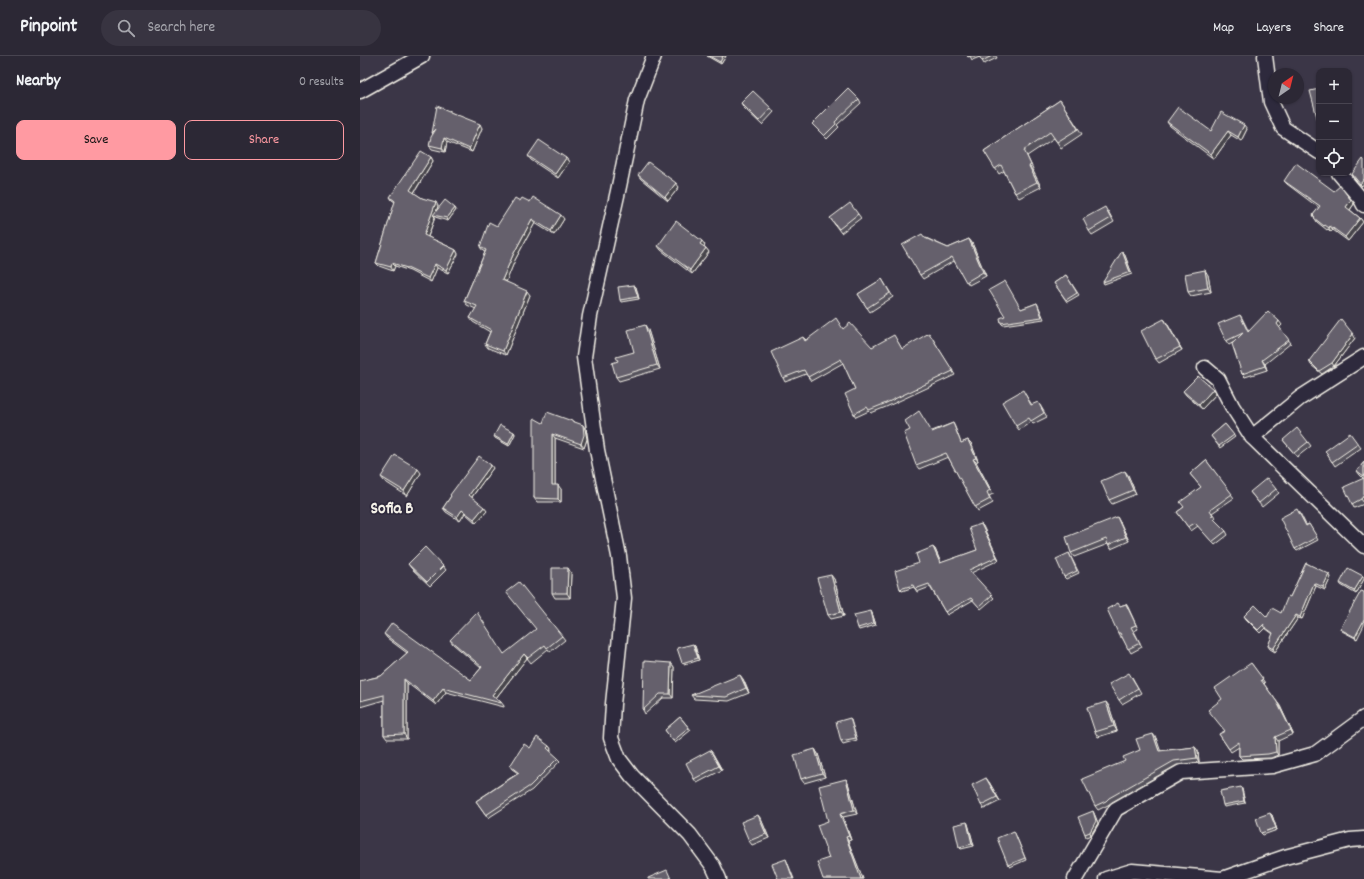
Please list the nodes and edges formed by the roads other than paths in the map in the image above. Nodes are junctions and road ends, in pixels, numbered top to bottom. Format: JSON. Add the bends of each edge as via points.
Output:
{"nodes":[{"id":1,"x":422,"y":56,"type":"edge"},
{"id":2,"x":654,"y":56,"type":"edge"},
{"id":3,"x":1265,"y":56,"type":"edge"},
{"id":4,"x":360,"y":91,"type":"edge"},
{"id":5,"x":1316,"y":150,"type":"edge"},
{"id":6,"x":1342,"y":176,"type":"edge"},
{"id":7,"x":1364,"y":205,"type":"edge"},
{"id":8,"x":1364,"y":357,"type":"edge"},
{"id":9,"x":1205,"y":368,"type":"dead end"},
{"id":10,"x":1252,"y":437,"type":"junction"},
{"id":11,"x":1364,"y":546,"type":"edge"},
{"id":12,"x":1364,"y":718,"type":"edge"},
{"id":13,"x":1364,"y":839,"type":"edge"},
{"id":14,"x":719,"y":879,"type":"edge"},
{"id":15,"x":1075,"y":879,"type":"edge"},
{"id":16,"x":1106,"y":879,"type":"edge"}],
"edges":[{"from":1,"to":4,"type":"street"},
{"from":2,"to":14,"type":"street","via":[[637,100],[590,316],[584,357],[597,450],[624,598],[611,738],[619,759],[632,776],[690,835],[713,866]]},
{"from":3,"to":5,"type":"street","via":[[1271,102],[1283,128]]},
{"from":6,"to":7,"type":"street"},
{"from":8,"to":10,"type":"street","via":[[1300,398]]},
{"from":9,"to":10,"type":"street","via":[[1218,380]]},
{"from":10,"to":11,"type":"street"},
{"from":12,"to":15,"type":"street","via":[[1315,754],[1272,766],[1181,772],[1116,809]]},
{"from":13,"to":16,"type":"street","via":[[1350,840],[1285,857],[1222,879],[1132,871]]}]}
